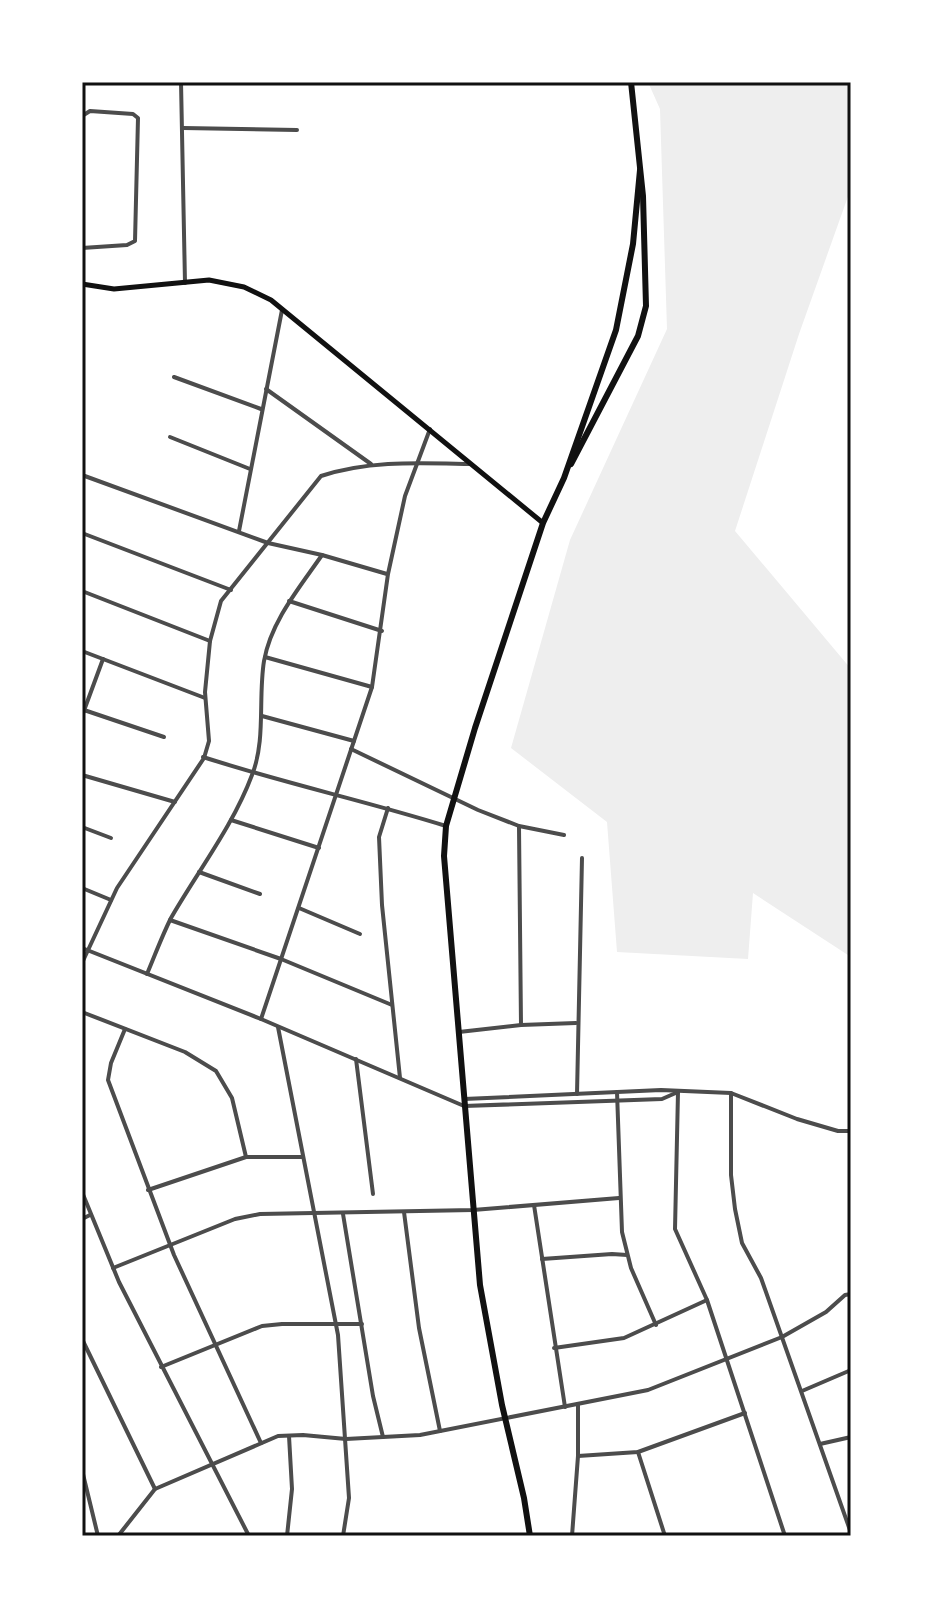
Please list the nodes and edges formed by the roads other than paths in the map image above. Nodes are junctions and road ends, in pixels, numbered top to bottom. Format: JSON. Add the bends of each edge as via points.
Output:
{"nodes":[{"id":1,"x":181,"y":82,"type":"edge"},
{"id":2,"x":631,"y":82,"type":"edge"},
{"id":3,"x":82,"y":116,"type":"edge"},
{"id":4,"x":183,"y":128,"type":"junction"},
{"id":5,"x":297,"y":130,"type":"dead end"},
{"id":6,"x":640,"y":170,"type":"junction"},
{"id":7,"x":82,"y":248,"type":"edge"},
{"id":8,"x":185,"y":283,"type":"junction"},
{"id":9,"x":82,"y":284,"type":"edge"},
{"id":10,"x":282,"y":309,"type":"junction"},
{"id":11,"x":174,"y":377,"type":"dead end"},
{"id":12,"x":266,"y":389,"type":"junction"},
{"id":13,"x":261,"y":409,"type":"junction"},
{"id":14,"x":430,"y":429,"type":"junction"},
{"id":15,"x":170,"y":437,"type":"dead end"},
{"id":16,"x":417,"y":463,"type":"junction"},
{"id":17,"x":473,"y":464,"type":"junction"},
{"id":18,"x":372,"y":465,"type":"junction"},
{"id":19,"x":250,"y":469,"type":"junction"},
{"id":20,"x":82,"y":475,"type":"edge"},
{"id":21,"x":564,"y":478,"type":"junction"},
{"id":22,"x":543,"y":523,"type":"junction"},
{"id":23,"x":239,"y":531,"type":"junction"},
{"id":24,"x":82,"y":533,"type":"edge"},
{"id":25,"x":268,"y":543,"type":"junction"},
{"id":26,"x":322,"y":555,"type":"junction"},
{"id":27,"x":388,"y":574,"type":"junction"},
{"id":28,"x":231,"y":590,"type":"junction"},
{"id":29,"x":82,"y":591,"type":"edge"},
{"id":30,"x":289,"y":601,"type":"junction"},
{"id":31,"x":382,"y":631,"type":"junction"},
{"id":32,"x":210,"y":641,"type":"junction"},
{"id":33,"x":82,"y":651,"type":"edge"},
{"id":34,"x":265,"y":657,"type":"junction"},
{"id":35,"x":103,"y":659,"type":"junction"},
{"id":36,"x":372,"y":687,"type":"junction"},
{"id":37,"x":205,"y":698,"type":"junction"},
{"id":38,"x":83,"y":713,"type":"edge"},
{"id":39,"x":262,"y":716,"type":"junction"},
{"id":40,"x":164,"y":737,"type":"dead end"},
{"id":41,"x":354,"y":741,"type":"junction"},
{"id":42,"x":351,"y":749,"type":"junction"},
{"id":43,"x":203,"y":757,"type":"junction"},
{"id":44,"x":253,"y":773,"type":"junction"},
{"id":45,"x":82,"y":775,"type":"edge"},
{"id":46,"x":337,"y":793,"type":"junction"},
{"id":47,"x":454,"y":797,"type":"junction"},
{"id":48,"x":175,"y":802,"type":"junction"},
{"id":49,"x":388,"y":808,"type":"junction"},
{"id":50,"x":231,"y":820,"type":"junction"},
{"id":51,"x":446,"y":826,"type":"junction"},
{"id":52,"x":519,"y":826,"type":"junction"},
{"id":53,"x":82,"y":827,"type":"edge"},
{"id":54,"x":564,"y":835,"type":"dead end"},
{"id":55,"x":111,"y":838,"type":"dead end"},
{"id":56,"x":319,"y":848,"type":"junction"},
{"id":57,"x":582,"y":858,"type":"dead end"},
{"id":58,"x":199,"y":872,"type":"junction"},
{"id":59,"x":82,"y":888,"type":"edge"},
{"id":60,"x":260,"y":894,"type":"dead end"},
{"id":61,"x":111,"y":900,"type":"junction"},
{"id":62,"x":299,"y":908,"type":"junction"},
{"id":63,"x":170,"y":920,"type":"junction"},
{"id":64,"x":360,"y":934,"type":"dead end"},
{"id":65,"x":84,"y":949,"type":"edge"},
{"id":66,"x":281,"y":959,"type":"junction"},
{"id":67,"x":82,"y":963,"type":"edge"},
{"id":68,"x":147,"y":974,"type":"junction"},
{"id":69,"x":392,"y":1005,"type":"junction"},
{"id":70,"x":82,"y":1012,"type":"edge"},
{"id":71,"x":261,"y":1019,"type":"junction"},
{"id":72,"x":577,"y":1023,"type":"junction"},
{"id":73,"x":521,"y":1025,"type":"junction"},
{"id":74,"x":278,"y":1027,"type":"junction"},
{"id":75,"x":125,"y":1029,"type":"junction"},
{"id":76,"x":459,"y":1032,"type":"junction"},
{"id":77,"x":356,"y":1059,"type":"junction"},
{"id":78,"x":400,"y":1078,"type":"junction"},
{"id":79,"x":617,"y":1092,"type":"junction"},
{"id":80,"x":678,"y":1092,"type":"junction"},
{"id":81,"x":731,"y":1093,"type":"junction"},
{"id":82,"x":577,"y":1094,"type":"junction"},
{"id":83,"x":617,"y":1100,"type":"junction"},
{"id":84,"x":464,"y":1102,"type":"junction"},
{"id":85,"x":851,"y":1131,"type":"edge"},
{"id":86,"x":246,"y":1157,"type":"junction"},
{"id":87,"x":302,"y":1157,"type":"junction"},
{"id":88,"x":148,"y":1190,"type":"junction"},
{"id":89,"x":82,"y":1192,"type":"edge"},
{"id":90,"x":373,"y":1194,"type":"dead end"},
{"id":91,"x":619,"y":1198,"type":"junction"},
{"id":92,"x":534,"y":1205,"type":"junction"},
{"id":93,"x":473,"y":1210,"type":"junction"},
{"id":94,"x":404,"y":1212,"type":"junction"},
{"id":95,"x":314,"y":1214,"type":"junction"},
{"id":96,"x":343,"y":1214,"type":"junction"},
{"id":97,"x":90,"y":1215,"type":"junction"},
{"id":98,"x":82,"y":1219,"type":"edge"},
{"id":99,"x":170,"y":1245,"type":"junction"},
{"id":100,"x":628,"y":1255,"type":"junction"},
{"id":101,"x":542,"y":1259,"type":"junction"},
{"id":102,"x":113,"y":1268,"type":"junction"},
{"id":103,"x":851,"y":1294,"type":"edge"},
{"id":104,"x":707,"y":1300,"type":"junction"},
{"id":105,"x":362,"y":1324,"type":"junction"},
{"id":106,"x":656,"y":1325,"type":"junction"},
{"id":107,"x":336,"y":1326,"type":"junction"},
{"id":108,"x":782,"y":1337,"type":"junction"},
{"id":109,"x":82,"y":1339,"type":"edge"},
{"id":110,"x":215,"y":1344,"type":"junction"},
{"id":111,"x":554,"y":1348,"type":"junction"},
{"id":112,"x":727,"y":1360,"type":"junction"},
{"id":113,"x":161,"y":1367,"type":"junction"},
{"id":114,"x":851,"y":1370,"type":"edge"},
{"id":115,"x":801,"y":1391,"type":"junction"},
{"id":116,"x":578,"y":1404,"type":"junction"},
{"id":117,"x":565,"y":1407,"type":"junction"},
{"id":118,"x":745,"y":1413,"type":"junction"},
{"id":119,"x":505,"y":1418,"type":"junction"},
{"id":120,"x":440,"y":1431,"type":"junction"},
{"id":121,"x":289,"y":1436,"type":"junction"},
{"id":122,"x":383,"y":1437,"type":"junction"},
{"id":123,"x":851,"y":1437,"type":"edge"},
{"id":124,"x":346,"y":1439,"type":"junction"},
{"id":125,"x":261,"y":1443,"type":"junction"},
{"id":126,"x":820,"y":1444,"type":"junction"},
{"id":127,"x":638,"y":1452,"type":"junction"},
{"id":128,"x":578,"y":1456,"type":"junction"},
{"id":129,"x":211,"y":1464,"type":"junction"},
{"id":130,"x":82,"y":1470,"type":"edge"},
{"id":131,"x":155,"y":1489,"type":"junction"},
{"id":132,"x":851,"y":1533,"type":"edge"},
{"id":133,"x":98,"y":1536,"type":"edge"},
{"id":134,"x":118,"y":1536,"type":"edge"},
{"id":135,"x":249,"y":1536,"type":"edge"},
{"id":136,"x":287,"y":1536,"type":"edge"},
{"id":137,"x":343,"y":1536,"type":"edge"},
{"id":138,"x":530,"y":1536,"type":"edge"},
{"id":139,"x":572,"y":1536,"type":"edge"},
{"id":140,"x":665,"y":1536,"type":"edge"},
{"id":141,"x":785,"y":1536,"type":"edge"}],
"edges":[{"from":1,"to":4,"type":"street"},
{"from":2,"to":6,"type":"highway"},
{"from":3,"to":7,"type":"street","via":[[90,111],[138,118],[135,241]]},
{"from":4,"to":5,"type":"street"},
{"from":4,"to":8,"type":"street"},
{"from":6,"to":21,"type":"highway","via":[[633,244],[616,330]]},
{"from":6,"to":21,"type":"highway","via":[[647,286],[643,321]]},
{"from":8,"to":9,"type":"main road","via":[[114,289]]},
{"from":8,"to":10,"type":"main road","via":[[209,280],[244,287]]},
{"from":10,"to":12,"type":"street"},
{"from":10,"to":14,"type":"main road"},
{"from":11,"to":13,"type":"street"},
{"from":12,"to":13,"type":"street"},
{"from":12,"to":18,"type":"street"},
{"from":13,"to":19,"type":"street"},
{"from":14,"to":16,"type":"street"},
{"from":14,"to":17,"type":"main road"},
{"from":15,"to":19,"type":"street"},
{"from":16,"to":17,"type":"street"},
{"from":16,"to":18,"type":"street"},
{"from":16,"to":27,"type":"street"},
{"from":17,"to":22,"type":"main road"},
{"from":18,"to":25,"type":"street","via":[[321,476]]},
{"from":19,"to":23,"type":"street"},
{"from":20,"to":23,"type":"street"},
{"from":21,"to":22,"type":"highway"},
{"from":22,"to":47,"type":"highway"},
{"from":23,"to":25,"type":"street"},
{"from":24,"to":28,"type":"street"},
{"from":25,"to":26,"type":"street"},
{"from":25,"to":28,"type":"street"},
{"from":26,"to":27,"type":"street"},
{"from":26,"to":30,"type":"street"},
{"from":27,"to":31,"type":"street"},
{"from":28,"to":32,"type":"street","via":[[221,601]]},
{"from":29,"to":32,"type":"street"},
{"from":30,"to":31,"type":"street"},
{"from":30,"to":34,"type":"street"},
{"from":31,"to":36,"type":"street"},
{"from":32,"to":37,"type":"street"},
{"from":33,"to":35,"type":"street"},
{"from":34,"to":36,"type":"street"},
{"from":34,"to":39,"type":"street"},
{"from":35,"to":37,"type":"street"},
{"from":35,"to":38,"type":"street"},
{"from":36,"to":41,"type":"street"},
{"from":37,"to":43,"type":"street","via":[[209,741]]},
{"from":38,"to":40,"type":"street"},
{"from":39,"to":41,"type":"street"},
{"from":39,"to":44,"type":"street"},
{"from":41,"to":42,"type":"street"},
{"from":42,"to":46,"type":"street"},
{"from":42,"to":47,"type":"street"},
{"from":43,"to":44,"type":"street"},
{"from":43,"to":48,"type":"street"},
{"from":44,"to":46,"type":"street"},
{"from":44,"to":50,"type":"street"},
{"from":45,"to":48,"type":"street"},
{"from":46,"to":49,"type":"street"},
{"from":46,"to":56,"type":"street"},
{"from":47,"to":51,"type":"highway"},
{"from":47,"to":52,"type":"street"},
{"from":48,"to":61,"type":"street"},
{"from":49,"to":51,"type":"street"},
{"from":49,"to":69,"type":"street","via":[[379,837]]},
{"from":50,"to":56,"type":"street"},
{"from":50,"to":58,"type":"street"},
{"from":51,"to":76,"type":"highway"},
{"from":52,"to":54,"type":"street"},
{"from":52,"to":73,"type":"street"},
{"from":53,"to":55,"type":"street"},
{"from":56,"to":62,"type":"street"},
{"from":57,"to":72,"type":"street"},
{"from":58,"to":60,"type":"street"},
{"from":58,"to":63,"type":"street"},
{"from":59,"to":61,"type":"street"},
{"from":61,"to":65,"type":"street"},
{"from":62,"to":64,"type":"street"},
{"from":62,"to":66,"type":"street"},
{"from":63,"to":66,"type":"street"},
{"from":63,"to":68,"type":"street"},
{"from":65,"to":67,"type":"street"},
{"from":65,"to":68,"type":"street"},
{"from":66,"to":69,"type":"street"},
{"from":66,"to":71,"type":"street"},
{"from":68,"to":71,"type":"street"},
{"from":69,"to":78,"type":"street"},
{"from":70,"to":75,"type":"street"},
{"from":71,"to":74,"type":"street"},
{"from":72,"to":73,"type":"street"},
{"from":72,"to":82,"type":"street"},
{"from":73,"to":76,"type":"street"},
{"from":74,"to":77,"type":"street"},
{"from":74,"to":87,"type":"street"},
{"from":75,"to":86,"type":"street","via":[[185,1052],[216,1071],[232,1098]]},
{"from":75,"to":88,"type":"street","via":[[108,1080]]},
{"from":76,"to":84,"type":"highway"},
{"from":77,"to":78,"type":"street"},
{"from":77,"to":90,"type":"street"},
{"from":78,"to":84,"type":"street"},
{"from":79,"to":80,"type":"street"},
{"from":79,"to":82,"type":"street"},
{"from":79,"to":83,"type":"street"},
{"from":80,"to":81,"type":"street"},
{"from":80,"to":83,"type":"street","via":[[662,1099]]},
{"from":80,"to":104,"type":"street","via":[[675,1229]]},
{"from":81,"to":85,"type":"street","via":[[797,1119]]},
{"from":81,"to":108,"type":"street","via":[[737,1220]]},
{"from":82,"to":84,"type":"street"},
{"from":83,"to":84,"type":"street"},
{"from":83,"to":91,"type":"street"},
{"from":84,"to":93,"type":"highway"},
{"from":86,"to":87,"type":"street"},
{"from":86,"to":88,"type":"street"},
{"from":87,"to":95,"type":"street"},
{"from":88,"to":99,"type":"street"},
{"from":89,"to":97,"type":"street"},
{"from":91,"to":92,"type":"street"},
{"from":91,"to":100,"type":"street"},
{"from":92,"to":93,"type":"street"},
{"from":92,"to":101,"type":"street"},
{"from":93,"to":94,"type":"street"},
{"from":93,"to":119,"type":"highway","via":[[480,1285]]},
{"from":94,"to":96,"type":"street"},
{"from":94,"to":120,"type":"street","via":[[419,1328]]},
{"from":95,"to":96,"type":"street"},
{"from":95,"to":99,"type":"street","via":[[235,1219]]},
{"from":95,"to":107,"type":"street"},
{"from":96,"to":105,"type":"street"},
{"from":97,"to":98,"type":"street"},
{"from":97,"to":102,"type":"street"},
{"from":99,"to":102,"type":"street"},
{"from":99,"to":110,"type":"street"},
{"from":100,"to":101,"type":"street"},
{"from":100,"to":106,"type":"street"},
{"from":101,"to":111,"type":"street"},
{"from":102,"to":113,"type":"street"},
{"from":103,"to":108,"type":"street"},
{"from":104,"to":106,"type":"street"},
{"from":104,"to":112,"type":"street"},
{"from":105,"to":107,"type":"street"},
{"from":105,"to":122,"type":"street"},
{"from":106,"to":111,"type":"street","via":[[624,1338]]},
{"from":107,"to":110,"type":"street","via":[[262,1326]]},
{"from":107,"to":124,"type":"street"},
{"from":108,"to":112,"type":"street"},
{"from":108,"to":115,"type":"street"},
{"from":109,"to":131,"type":"street"},
{"from":110,"to":113,"type":"street"},
{"from":110,"to":125,"type":"street"},
{"from":111,"to":117,"type":"street"},
{"from":112,"to":116,"type":"street","via":[[648,1390]]},
{"from":112,"to":118,"type":"street"},
{"from":113,"to":129,"type":"street"},
{"from":114,"to":115,"type":"street"},
{"from":115,"to":126,"type":"street"},
{"from":116,"to":117,"type":"street"},
{"from":116,"to":128,"type":"street"},
{"from":117,"to":119,"type":"street"},
{"from":118,"to":127,"type":"street"},
{"from":118,"to":141,"type":"street"},
{"from":119,"to":120,"type":"street"},
{"from":119,"to":138,"type":"highway"},
{"from":120,"to":122,"type":"street"},
{"from":121,"to":124,"type":"street"},
{"from":121,"to":125,"type":"street"},
{"from":121,"to":136,"type":"street","via":[[292,1489]]},
{"from":122,"to":124,"type":"street"},
{"from":123,"to":126,"type":"street"},
{"from":124,"to":137,"type":"street","via":[[349,1498]]},
{"from":125,"to":129,"type":"street"},
{"from":126,"to":132,"type":"street"},
{"from":127,"to":128,"type":"street"},
{"from":127,"to":140,"type":"street"},
{"from":128,"to":139,"type":"street"},
{"from":129,"to":131,"type":"street"},
{"from":129,"to":135,"type":"street"},
{"from":130,"to":133,"type":"street"},
{"from":131,"to":134,"type":"street"}]}
